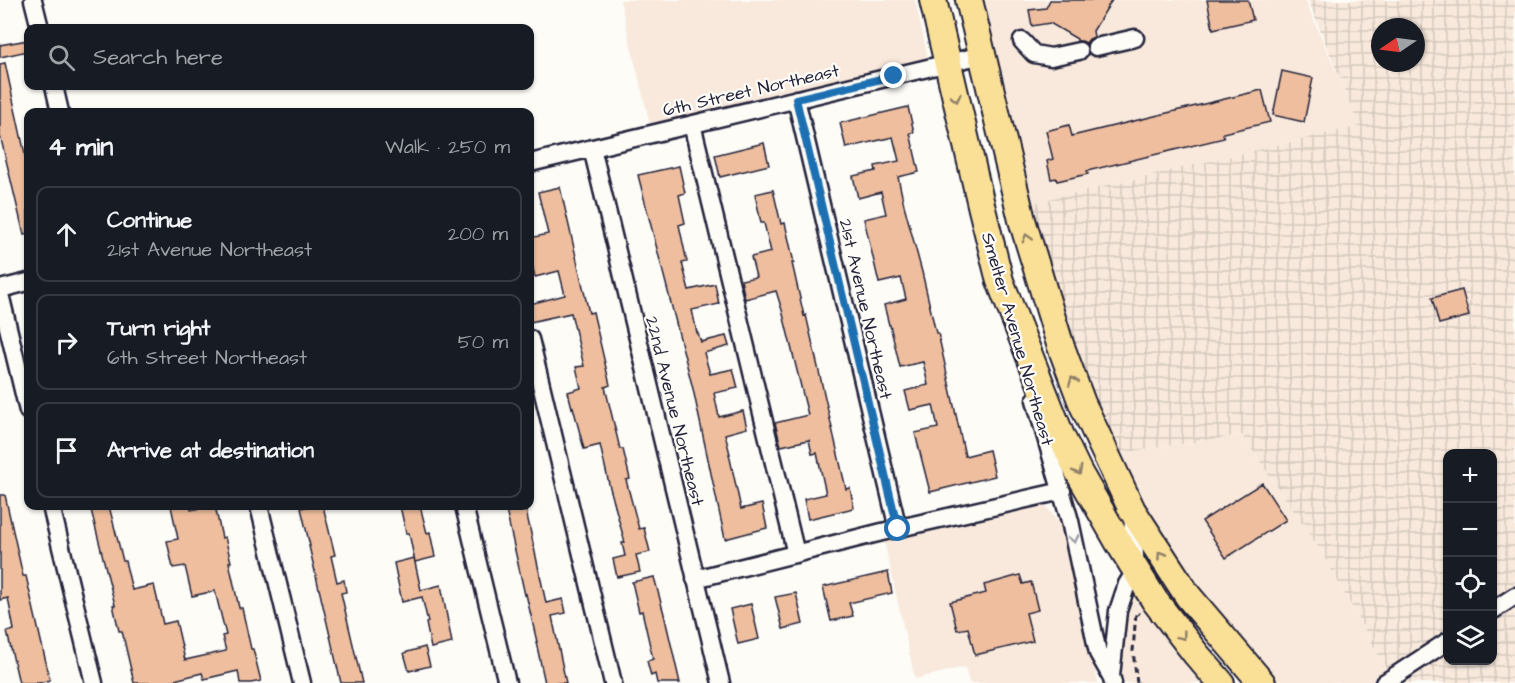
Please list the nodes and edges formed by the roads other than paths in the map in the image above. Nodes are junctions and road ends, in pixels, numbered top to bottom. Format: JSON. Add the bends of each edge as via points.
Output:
{"nodes":[{"id":1,"x":33,"y":0,"type":"edge"},
{"id":2,"x":933,"y":0,"type":"edge"},
{"id":3,"x":969,"y":0,"type":"edge"},
{"id":4,"x":39,"y":24,"type":"edge"},
{"id":5,"x":1135,"y":38,"type":"dead end"},
{"id":6,"x":1022,"y":41,"type":"dead end"},
{"id":7,"x":982,"y":55,"type":"junction"},
{"id":8,"x":947,"y":63,"type":"junction"},
{"id":9,"x":55,"y":90,"type":"edge"},
{"id":10,"x":796,"y":99,"type":"junction"},
{"id":11,"x":59,"y":108,"type":"edge"},
{"id":12,"x":692,"y":124,"type":"junction"},
{"id":13,"x":592,"y":148,"type":"junction"},
{"id":14,"x":534,"y":162,"type":"edge"},
{"id":15,"x":1000,"y":281,"type":"junction"},
{"id":16,"x":24,"y":283,"type":"edge"},
{"id":17,"x":0,"y":289,"type":"edge"},
{"id":18,"x":0,"y":294,"type":"edge"},
{"id":19,"x":534,"y":356,"type":"edge"},
{"id":20,"x":24,"y":394,"type":"edge"},
{"id":21,"x":1062,"y":491,"type":"junction"},
{"id":22,"x":52,"y":510,"type":"edge"},
{"id":23,"x":260,"y":510,"type":"edge"},
{"id":24,"x":465,"y":510,"type":"edge"},
{"id":25,"x":1132,"y":510,"type":"junction"},
{"id":26,"x":898,"y":529,"type":"junction"},
{"id":27,"x":796,"y":554,"type":"junction"},
{"id":28,"x":1136,"y":570,"type":"junction"},
{"id":29,"x":695,"y":579,"type":"junction"},
{"id":30,"x":1515,"y":596,"type":"edge"},
{"id":31,"x":1497,"y":608,"type":"edge"},
{"id":32,"x":1443,"y":644,"type":"edge"},
{"id":33,"x":1112,"y":679,"type":"edge"},
{"id":34,"x":94,"y":683,"type":"edge"},
{"id":35,"x":302,"y":683,"type":"edge"},
{"id":36,"x":507,"y":683,"type":"edge"},
{"id":37,"x":613,"y":683,"type":"edge"},
{"id":38,"x":721,"y":683,"type":"edge"},
{"id":39,"x":1221,"y":683,"type":"edge"},
{"id":40,"x":1262,"y":683,"type":"edge"},
{"id":41,"x":1384,"y":683,"type":"edge"}],
"edges":[{"from":1,"to":4,"type":"street"},
{"from":2,"to":8,"type":"highway","name":"Smelter Avenue Northeast"},
{"from":3,"to":7,"type":"highway","name":"Smelter Avenue Northeast"},
{"from":5,"to":6,"type":"street","via":[[1050,57],[1034,54]]},
{"from":7,"to":8,"type":"street","name":"6th Street Northeast"},
{"from":25,"to":7,"type":"highway","name":"Smelter Avenue Northeast","one_way":true,"via":[[1082,403],[1060,344],[1022,220]]},
{"from":8,"to":10,"type":"street","name":"6th Street Northeast"},
{"from":8,"to":15,"type":"highway","name":"Smelter Avenue Northeast","one_way":true},
{"from":9,"to":11,"type":"street"},
{"from":10,"to":12,"type":"street","name":"6th Street Northeast"},
{"from":10,"to":26,"type":"street","name":"21st Avenue Northeast"},
{"from":12,"to":13,"type":"street","name":"6th Street Northeast"},
{"from":12,"to":27,"type":"street"},
{"from":13,"to":14,"type":"street","name":"6th Street Northeast"},
{"from":13,"to":29,"type":"street","name":"22nd Avenue Northeast"},
{"from":15,"to":21,"type":"street","name":"Smelter Avenue Northeast"},
{"from":15,"to":28,"type":"highway","one_way":true,"via":[[1061,436]]},
{"from":16,"to":17,"type":"street"},
{"from":18,"to":20,"type":"street"},
{"from":19,"to":37,"type":"street"},
{"from":21,"to":26,"type":"street"},
{"from":21,"to":33,"type":"street","name":"Smelter Avenue Northeast","one_way":true,"via":[[1098,652]]},
{"from":22,"to":34,"type":"street"},
{"from":23,"to":35,"type":"street"},
{"from":24,"to":36,"type":"street"},
{"from":25,"to":28,"type":"street"},
{"from":40,"to":25,"type":"highway","name":"Smelter Avenue Northeast","one_way":true,"via":[[1188,596]]},
{"from":26,"to":27,"type":"street"},
{"from":27,"to":29,"type":"street"},
{"from":28,"to":33,"type":"street","name":"Smelter Avenue Northeast","via":[[1118,611]]},
{"from":28,"to":39,"type":"highway","one_way":true,"via":[[1155,601]]},
{"from":29,"to":38,"type":"street","name":"22nd Avenue Northeast"},
{"from":30,"to":31,"type":"street"},
{"from":32,"to":41,"type":"street"}]}
